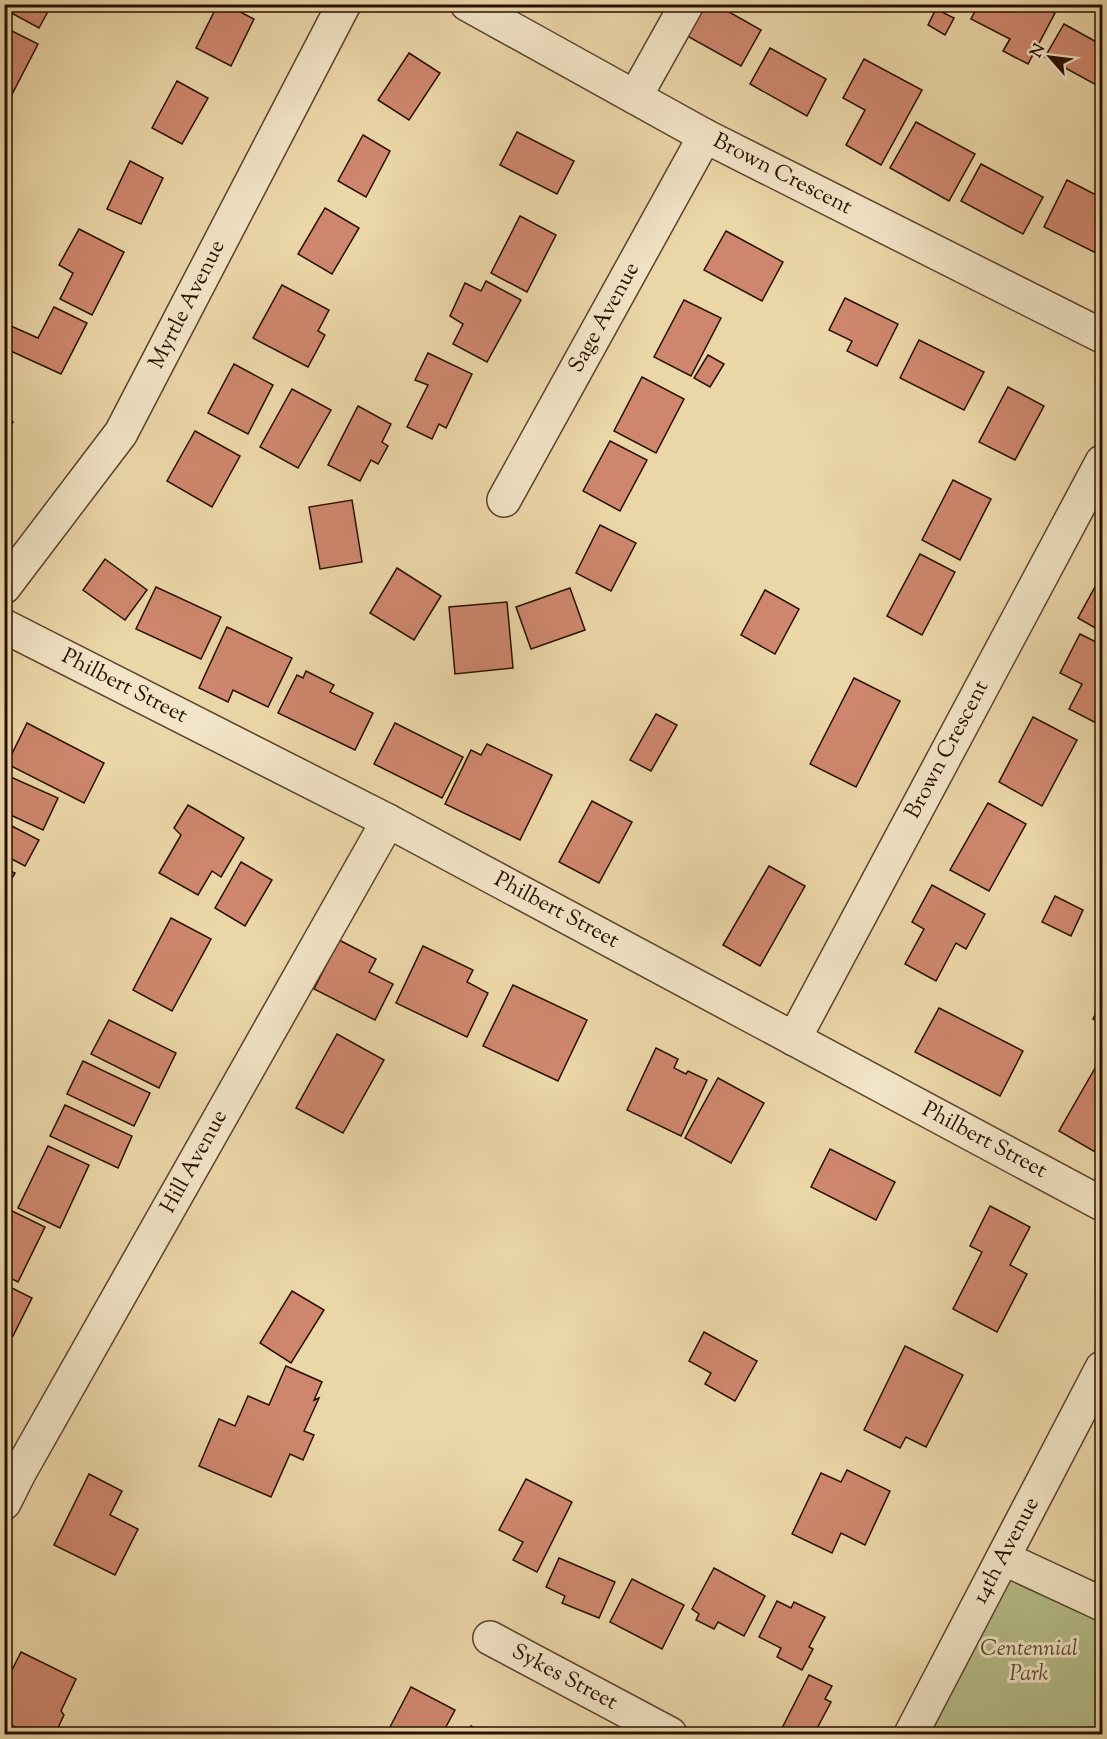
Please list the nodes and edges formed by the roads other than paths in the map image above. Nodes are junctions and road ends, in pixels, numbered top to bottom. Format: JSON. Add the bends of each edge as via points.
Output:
{"nodes":[{"id":1,"x":344,"y":4,"type":"edge"},
{"id":2,"x":467,"y":4,"type":"edge"},
{"id":3,"x":687,"y":4,"type":"edge"},
{"id":4,"x":635,"y":98,"type":"junction"},
{"id":5,"x":705,"y":136,"type":"junction"},
{"id":6,"x":1102,"y":336,"type":"edge"},
{"id":7,"x":1102,"y":462,"type":"edge"},
{"id":8,"x":504,"y":500,"type":"dead end"},
{"id":9,"x":4,"y":587,"type":"edge"},
{"id":10,"x":4,"y":626,"type":"edge"},
{"id":11,"x":387,"y":821,"type":"junction"},
{"id":12,"x":794,"y":1039,"type":"junction"},
{"id":13,"x":1102,"y":1204,"type":"edge"},
{"id":14,"x":1102,"y":1368,"type":"edge"},
{"id":15,"x":4,"y":1503,"type":"edge"},
{"id":16,"x":1003,"y":1558,"type":"junction"},
{"id":17,"x":1102,"y":1604,"type":"edge"},
{"id":18,"x":490,"y":1638,"type":"dead end"},
{"id":19,"x":670,"y":1734,"type":"edge"},
{"id":20,"x":911,"y":1734,"type":"edge"}],
"edges":[{"from":1,"to":9,"type":"street","name":"Myrtle Avenue","via":[[121,434]]},
{"from":2,"to":4,"type":"street","name":"Brown Crescent"},
{"from":3,"to":4,"type":"street"},
{"from":4,"to":5,"type":"street","name":"Brown Crescent"},
{"from":5,"to":6,"type":"street","name":"Brown Crescent"},
{"from":5,"to":8,"type":"street","name":"Sage Avenue"},
{"from":7,"to":12,"type":"street","name":"Brown Crescent"},
{"from":10,"to":11,"type":"street","name":"Philbert Street"},
{"from":11,"to":12,"type":"street","name":"Philbert Street"},
{"from":11,"to":15,"type":"street","name":"Hill Avenue"},
{"from":12,"to":13,"type":"street","name":"Philbert Street"},
{"from":14,"to":16,"type":"street","name":"14th Avenue"},
{"from":16,"to":17,"type":"street"},
{"from":16,"to":20,"type":"street","name":"14th Avenue"},
{"from":18,"to":19,"type":"street","name":"Sykes Street"}]}
